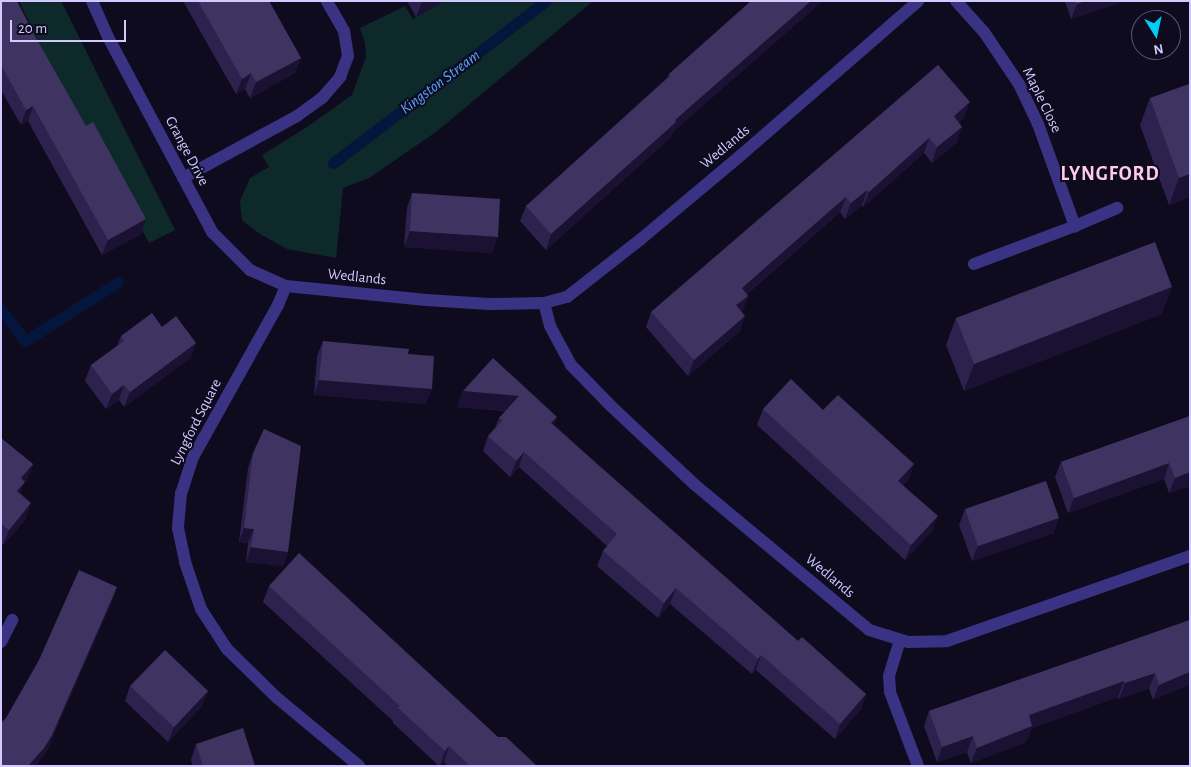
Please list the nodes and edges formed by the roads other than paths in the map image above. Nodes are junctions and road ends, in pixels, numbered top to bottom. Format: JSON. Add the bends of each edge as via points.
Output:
{"nodes":[{"id":1,"x":92,"y":1,"type":"edge"},
{"id":2,"x":327,"y":1,"type":"edge"},
{"id":3,"x":918,"y":1,"type":"edge"},
{"id":4,"x":956,"y":1,"type":"edge"},
{"id":5,"x":183,"y":178,"type":"junction"},
{"id":6,"x":1117,"y":208,"type":"dead end"},
{"id":7,"x":1075,"y":226,"type":"junction"},
{"id":8,"x":974,"y":264,"type":"dead end"},
{"id":9,"x":286,"y":286,"type":"junction"},
{"id":10,"x":544,"y":303,"type":"junction"},
{"id":11,"x":1190,"y":556,"type":"edge"},
{"id":12,"x":12,"y":620,"type":"dead end"},
{"id":13,"x":900,"y":640,"type":"junction"},
{"id":14,"x":1,"y":642,"type":"edge"},
{"id":15,"x":351,"y":763,"type":"edge"},
{"id":16,"x":918,"y":766,"type":"edge"}],
"edges":[{"from":1,"to":5,"type":"street","name":"Grange Drive"},
{"from":2,"to":5,"type":"street","via":[[344,31],[348,56],[340,77],[322,98],[297,116]]},
{"from":3,"to":10,"type":"street","name":"Wedlands","via":[[641,239],[566,297]]},
{"from":4,"to":7,"type":"street","name":"Maple Close","via":[[984,32],[1019,84],[1038,124]]},
{"from":5,"to":9,"type":"street","name":"Grange Drive","via":[[212,232],[250,270]]},
{"from":6,"to":7,"type":"street"},
{"from":7,"to":8,"type":"street"},
{"from":9,"to":10,"type":"street","name":"Wedlands","via":[[426,300]]},
{"from":9,"to":15,"type":"street","name":"Lyngford Square","via":[[278,306],[193,457],[180,493],[178,528],[185,562],[201,608],[228,649],[276,697]]},
{"from":10,"to":13,"type":"street","name":"Wedlands","via":[[550,326],[571,365],[612,407],[694,484],[869,630]]},
{"from":11,"to":13,"type":"street","name":"Wedlands","via":[[947,640]]},
{"from":12,"to":14,"type":"street"},
{"from":13,"to":16,"type":"street","via":[[890,676],[890,692]]}]}
